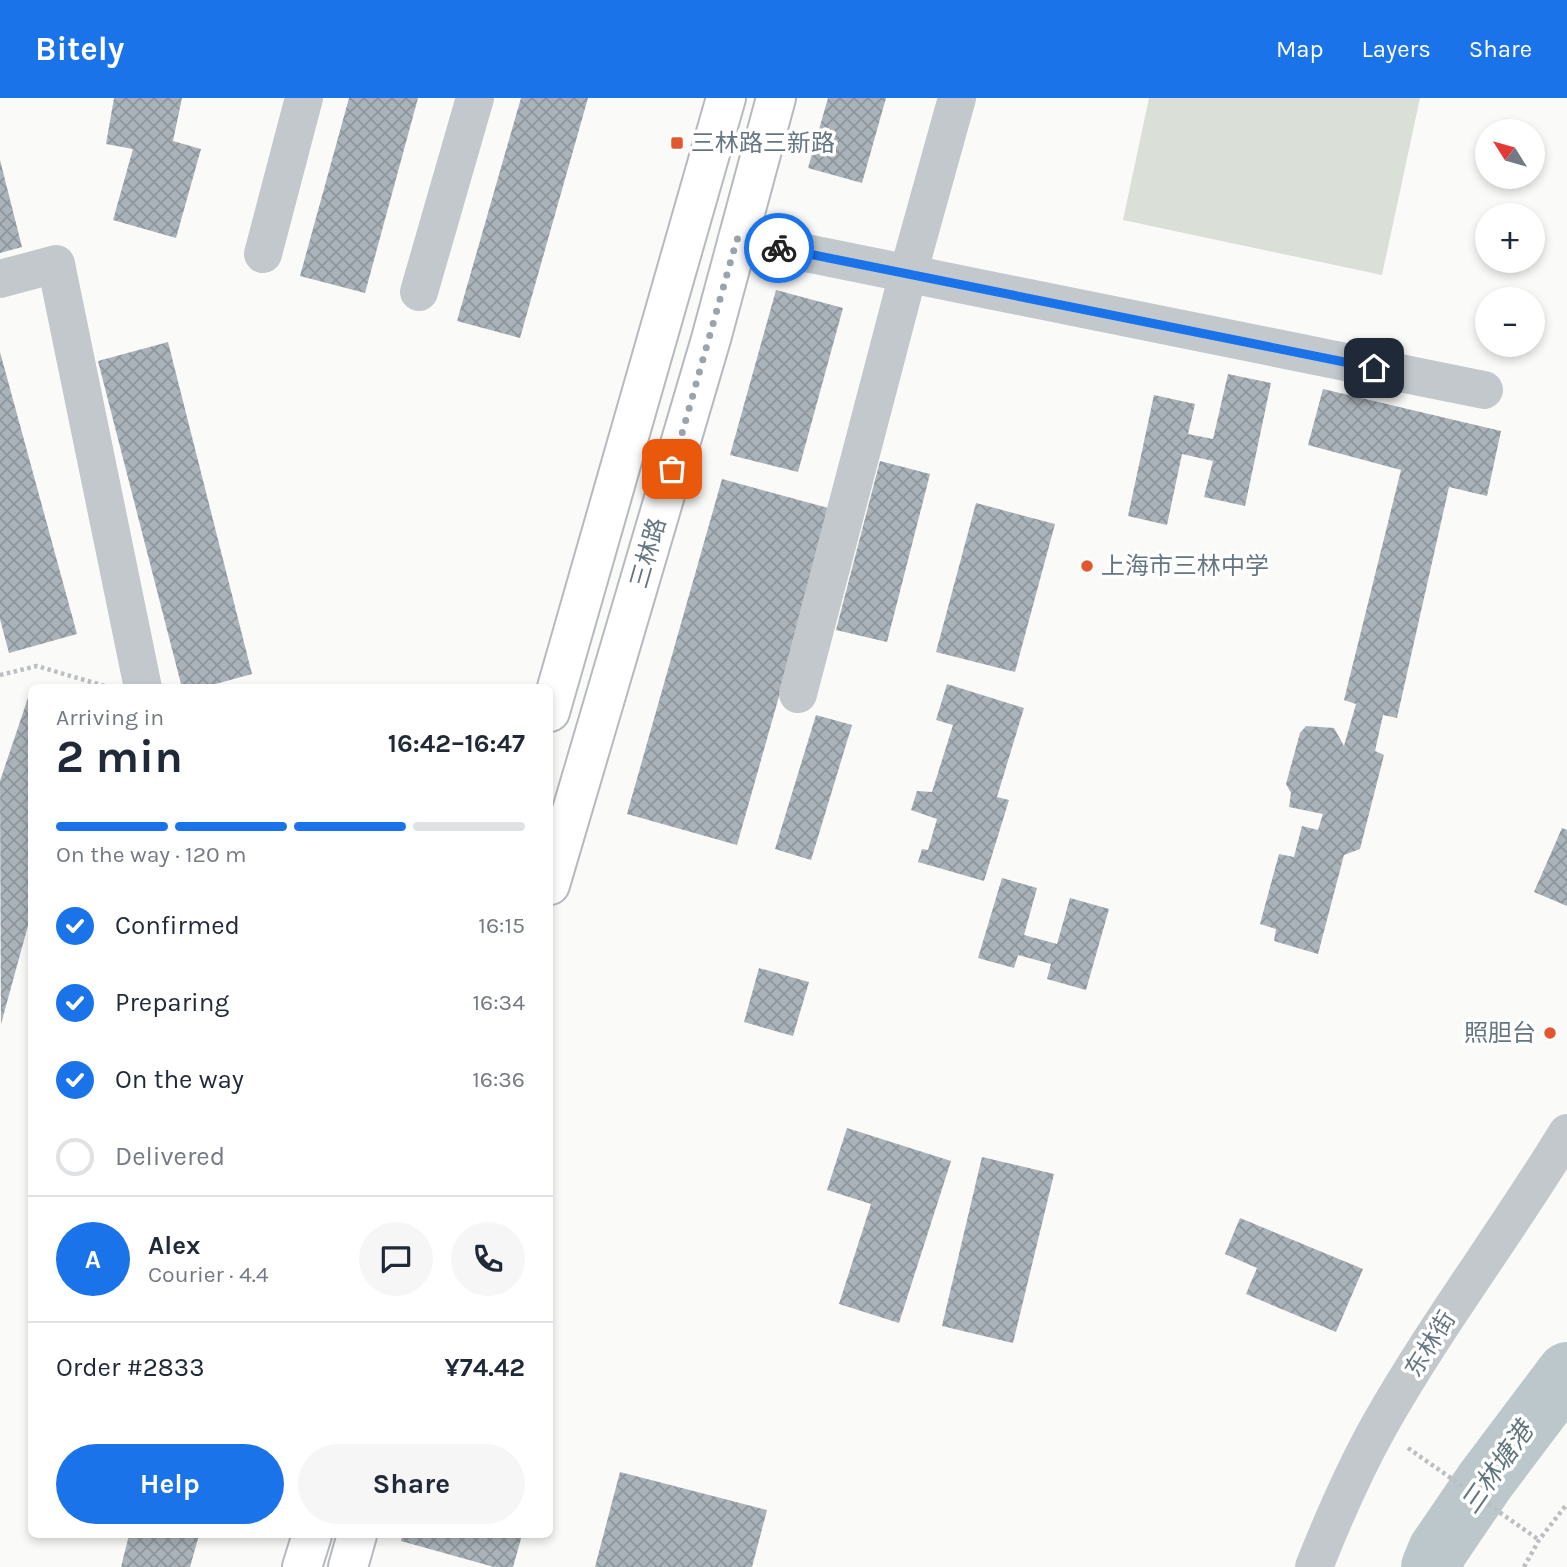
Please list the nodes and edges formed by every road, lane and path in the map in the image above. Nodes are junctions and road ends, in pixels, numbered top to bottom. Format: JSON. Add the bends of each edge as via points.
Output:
{"nodes":[{"id":1,"x":304,"y":98,"type":"edge"},
{"id":2,"x":475,"y":98,"type":"edge"},
{"id":3,"x":726,"y":98,"type":"edge"},
{"id":4,"x":776,"y":98,"type":"edge"},
{"id":5,"x":957,"y":98,"type":"edge"},
{"id":6,"x":737,"y":239,"type":"junction"},
{"id":7,"x":262,"y":254,"type":"dead end"},
{"id":8,"x":908,"y":274,"type":"junction"},
{"id":9,"x":0,"y":279,"type":"edge"},
{"id":10,"x":419,"y":292,"type":"dead end"},
{"id":11,"x":1484,"y":390,"type":"dead end"},
{"id":12,"x":0,"y":675,"type":"edge"},
{"id":13,"x":96,"y":684,"type":"edge"},
{"id":14,"x":142,"y":684,"type":"edge"},
{"id":15,"x":798,"y":694,"type":"dead end"},
{"id":16,"x":553,"y":702,"type":"edge"},
{"id":17,"x":553,"y":875,"type":"edge"},
{"id":18,"x":1567,"y":1133,"type":"edge"},
{"id":19,"x":1379,"y":1427,"type":"junction"},
{"id":20,"x":1567,"y":1504,"type":"edge"},
{"id":21,"x":311,"y":1538,"type":"edge"},
{"id":22,"x":356,"y":1538,"type":"edge"},
{"id":23,"x":1539,"y":1540,"type":"junction"},
{"id":24,"x":302,"y":1567,"type":"edge"},
{"id":25,"x":348,"y":1567,"type":"edge"},
{"id":26,"x":1314,"y":1567,"type":"edge"},
{"id":27,"x":1524,"y":1567,"type":"edge"}],
"edges":[{"from":1,"to":7,"type":"street"},
{"from":2,"to":10,"type":"street"},
{"from":3,"to":16,"type":"main road","name":"三林路"},
{"from":4,"to":6,"type":"main road","name":"三林路"},
{"from":5,"to":8,"type":"street"},
{"from":6,"to":8,"type":"street"},
{"from":6,"to":17,"type":"main road","name":"三林路"},
{"from":8,"to":11,"type":"street"},
{"from":8,"to":15,"type":"street"},
{"from":9,"to":14,"type":"street","via":[[56,264]]},
{"from":12,"to":13,"type":"path","via":[[37,666]]},
{"from":18,"to":19,"type":"street","name":"东林街"},
{"from":19,"to":23,"type":"path"},
{"from":19,"to":26,"type":"street","name":"东林街"},
{"from":20,"to":23,"type":"path"},
{"from":21,"to":24,"type":"main road"},
{"from":22,"to":25,"type":"main road"},
{"from":23,"to":27,"type":"path"}]}
